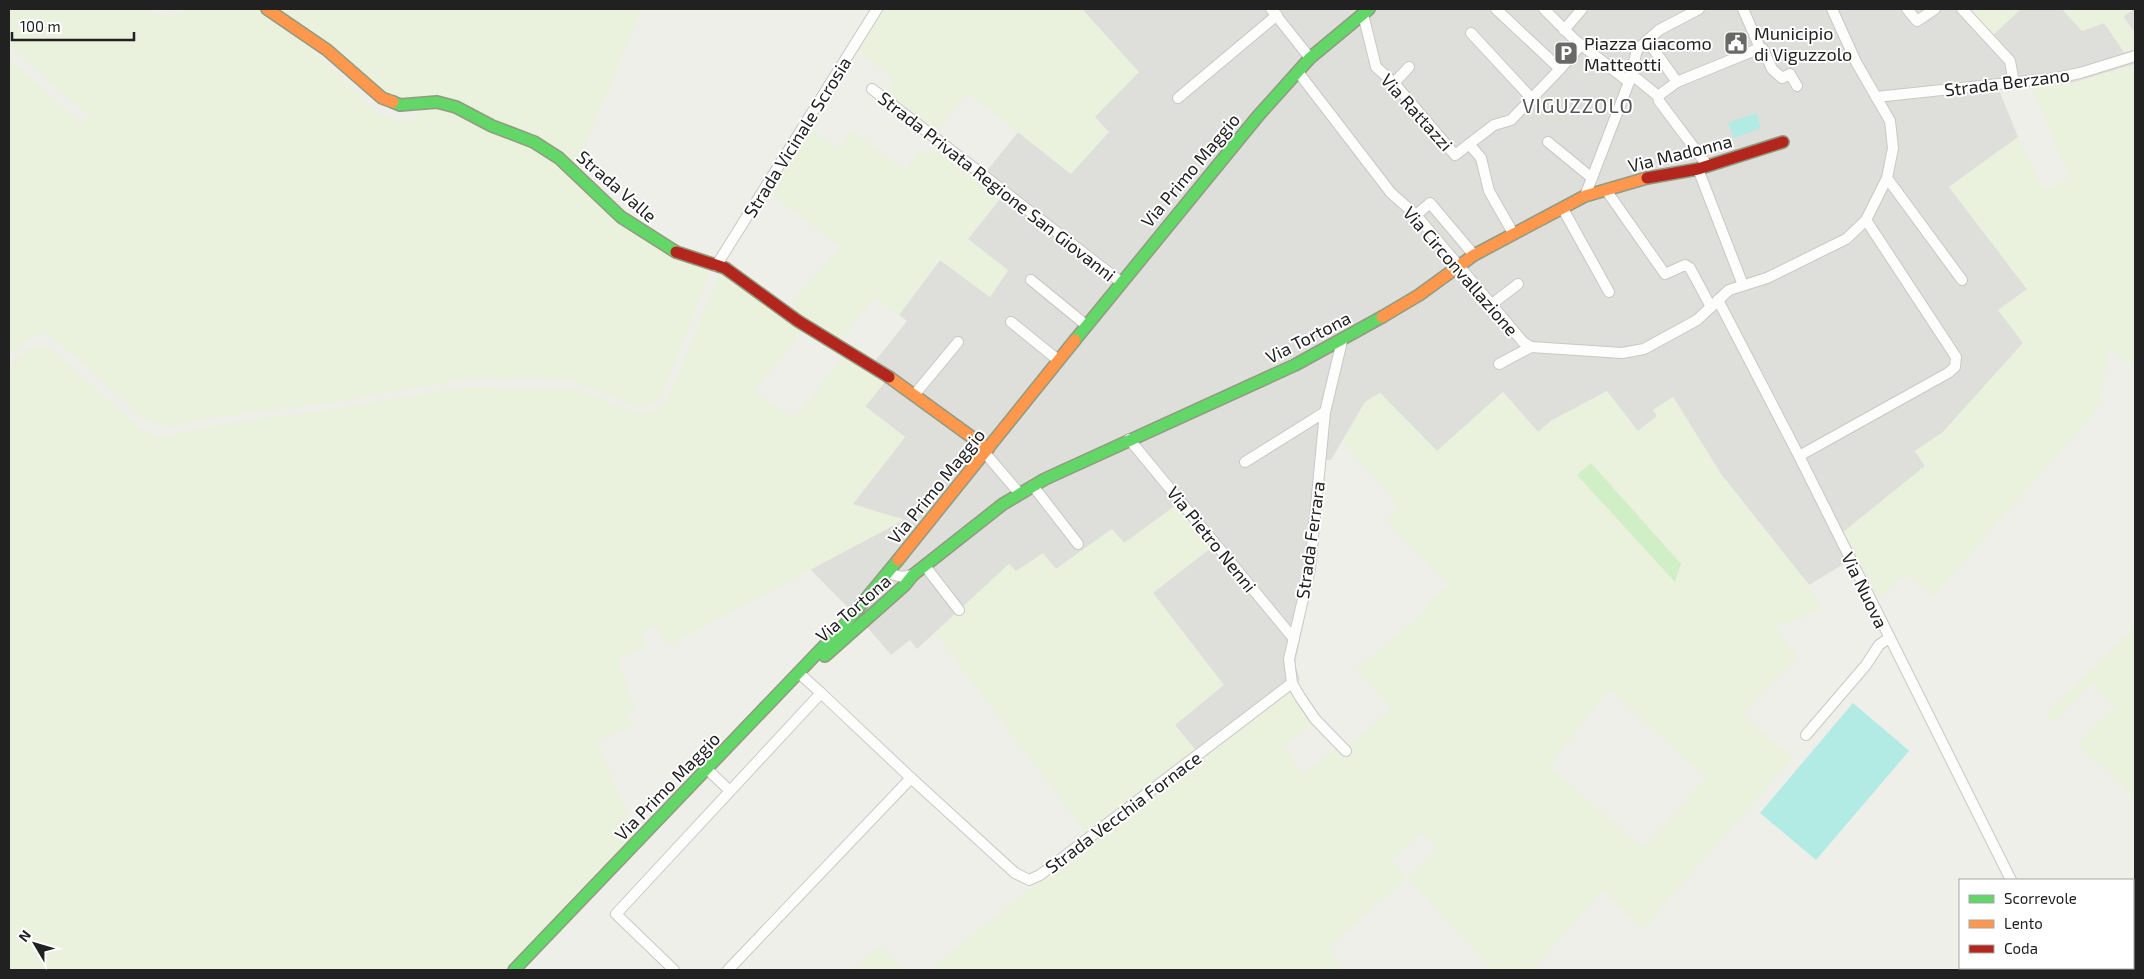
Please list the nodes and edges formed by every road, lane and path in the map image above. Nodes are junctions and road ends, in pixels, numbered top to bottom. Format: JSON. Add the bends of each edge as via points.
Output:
{"nodes":[{"id":1,"x":267,"y":9,"type":"edge"},
{"id":2,"x":877,"y":9,"type":"edge"},
{"id":3,"x":1496,"y":9,"type":"edge"},
{"id":4,"x":1544,"y":9,"type":"edge"},
{"id":5,"x":1582,"y":9,"type":"edge"},
{"id":6,"x":1699,"y":9,"type":"edge"},
{"id":7,"x":1743,"y":9,"type":"edge"},
{"id":8,"x":1832,"y":9,"type":"edge"},
{"id":9,"x":1907,"y":9,"type":"edge"},
{"id":10,"x":1935,"y":9,"type":"edge"},
{"id":11,"x":1962,"y":9,"type":"edge"},
{"id":12,"x":1366,"y":11,"type":"edge"},
{"id":13,"x":1274,"y":12,"type":"edge"},
{"id":14,"x":1564,"y":30,"type":"junction"},
{"id":15,"x":1471,"y":33,"type":"dead end"},
{"id":16,"x":1647,"y":40,"type":"junction"},
{"id":17,"x":1580,"y":45,"type":"junction"},
{"id":18,"x":1760,"y":48,"type":"junction"},
{"id":19,"x":2135,"y":56,"type":"edge"},
{"id":20,"x":1310,"y":58,"type":"junction"},
{"id":21,"x":1409,"y":67,"type":"dead end"},
{"id":22,"x":1557,"y":67,"type":"junction"},
{"id":23,"x":1298,"y":72,"type":"junction"},
{"id":24,"x":1630,"y":78,"type":"junction"},
{"id":25,"x":1677,"y":82,"type":"junction"},
{"id":26,"x":1394,"y":83,"type":"junction"},
{"id":27,"x":2014,"y":83,"type":"junction"},
{"id":28,"x":1797,"y":86,"type":"dead end"},
{"id":29,"x":872,"y":89,"type":"dead end"},
{"id":30,"x":1658,"y":96,"type":"junction"},
{"id":31,"x":1876,"y":97,"type":"junction"},
{"id":32,"x":1178,"y":98,"type":"dead end"},
{"id":33,"x":1533,"y":100,"type":"junction"},
{"id":34,"x":1548,"y":142,"type":"dead end"},
{"id":35,"x":1783,"y":142,"type":"dead end"},
{"id":36,"x":1469,"y":144,"type":"junction"},
{"id":37,"x":1702,"y":167,"type":"junction"},
{"id":38,"x":1592,"y":178,"type":"junction"},
{"id":39,"x":1887,"y":178,"type":"junction"},
{"id":40,"x":1606,"y":190,"type":"junction"},
{"id":41,"x":1585,"y":196,"type":"junction"},
{"id":42,"x":1563,"y":209,"type":"junction"},
{"id":43,"x":1416,"y":215,"type":"junction"},
{"id":44,"x":1866,"y":220,"type":"junction"},
{"id":45,"x":1513,"y":233,"type":"junction"},
{"id":46,"x":1474,"y":255,"type":"junction"},
{"id":47,"x":716,"y":266,"type":"junction"},
{"id":48,"x":1460,"y":266,"type":"junction"},
{"id":49,"x":1031,"y":280,"type":"dead end"},
{"id":50,"x":1962,"y":280,"type":"dead end"},
{"id":51,"x":1121,"y":282,"type":"junction"},
{"id":52,"x":1518,"y":284,"type":"dead end"},
{"id":53,"x":1742,"y":285,"type":"junction"},
{"id":54,"x":1609,"y":292,"type":"dead end"},
{"id":55,"x":1492,"y":304,"type":"junction"},
{"id":56,"x":1714,"y":304,"type":"junction"},
{"id":57,"x":1011,"y":322,"type":"dead end"},
{"id":58,"x":1086,"y":325,"type":"junction"},
{"id":59,"x":1342,"y":341,"type":"junction"},
{"id":60,"x":958,"y":342,"type":"dead end"},
{"id":61,"x":1531,"y":347,"type":"junction"},
{"id":62,"x":1058,"y":360,"type":"junction"},
{"id":63,"x":1499,"y":364,"type":"dead end"},
{"id":64,"x":915,"y":394,"type":"junction"},
{"id":65,"x":1325,"y":412,"type":"junction"},
{"id":66,"x":1129,"y":439,"type":"junction"},
{"id":67,"x":987,"y":451,"type":"junction"},
{"id":68,"x":1799,"y":456,"type":"junction"},
{"id":69,"x":1245,"y":462,"type":"dead end"},
{"id":70,"x":1033,"y":486,"type":"junction"},
{"id":71,"x":1020,"y":494,"type":"junction"},
{"id":72,"x":1078,"y":544,"type":"dead end"},
{"id":73,"x":925,"y":566,"type":"junction"},
{"id":74,"x":888,"y":573,"type":"junction"},
{"id":75,"x":913,"y":575,"type":"junction"},
{"id":76,"x":958,"y":610,"type":"dead end"},
{"id":77,"x":1889,"y":638,"type":"junction"},
{"id":78,"x":1294,"y":639,"type":"junction"},
{"id":79,"x":812,"y":660,"type":"junction"},
{"id":80,"x":799,"y":673,"type":"junction"},
{"id":81,"x":1292,"y":683,"type":"junction"},
{"id":82,"x":821,"y":693,"type":"junction"},
{"id":83,"x":1806,"y":735,"type":"dead end"},
{"id":84,"x":1346,"y":751,"type":"dead end"},
{"id":85,"x":707,"y":769,"type":"junction"},
{"id":86,"x":911,"y":778,"type":"junction"},
{"id":87,"x":730,"y":790,"type":"junction"},
{"id":88,"x":2010,"y":879,"type":"edge"},
{"id":89,"x":514,"y":970,"type":"edge"},
{"id":90,"x":674,"y":970,"type":"edge"},
{"id":91,"x":728,"y":970,"type":"edge"}],
"edges":[{"from":1,"to":47,"type":"street","name":"Strada Valle","via":[[328,50],[382,98],[400,105],[437,102],[456,107],[492,126],[534,142],[559,158],[621,218],[681,255]]},
{"from":2,"to":47,"type":"street","name":"Strada Vicinale Scrosia"},
{"from":3,"to":22,"type":"street"},
{"from":4,"to":14,"type":"street"},
{"from":5,"to":14,"type":"street"},
{"from":6,"to":16,"type":"street"},
{"from":7,"to":18,"type":"street"},
{"from":8,"to":31,"type":"street","name":"Via Circonvallazione"},
{"from":9,"to":10,"type":"street","via":[[1917,21]]},
{"from":11,"to":27,"type":"street","via":[[2010,60]]},
{"from":12,"to":20,"type":"street","name":"Via Primo Maggio"},
{"from":12,"to":26,"type":"street","name":"Via Rattazzi","via":[[1376,67]]},
{"from":13,"to":20,"type":"street"},
{"from":13,"to":32,"type":"street"},
{"from":14,"to":17,"type":"street"},
{"from":15,"to":33,"type":"street"},
{"from":16,"to":24,"type":"street","via":[[1637,50]]},
{"from":16,"to":25,"type":"street"},
{"from":17,"to":22,"type":"street"},
{"from":17,"to":24,"type":"street"},
{"from":18,"to":25,"type":"street"},
{"from":18,"to":28,"type":"street","via":[[1764,49],[1775,72],[1782,78],[1790,74]]},
{"from":19,"to":27,"type":"street","name":"Strada Berzano","via":[[2080,73]]},
{"from":20,"to":23,"type":"street","name":"Via Primo Maggio"},
{"from":21,"to":26,"type":"street"},
{"from":22,"to":33,"type":"street"},
{"from":23,"to":43,"type":"street","name":"Via Circonvallazione","via":[[1391,193]]},
{"from":23,"to":51,"type":"street","name":"Via Primo Maggio"},
{"from":24,"to":30,"type":"street"},
{"from":24,"to":38,"type":"street"},
{"from":25,"to":30,"type":"street"},
{"from":26,"to":36,"type":"street","name":"Via Rattazzi","via":[[1455,155]]},
{"from":27,"to":31,"type":"street","name":"Strada Berzano"},
{"from":29,"to":51,"type":"street","name":"Strada Privata Regione San Giovanni"},
{"from":30,"to":37,"type":"street"},
{"from":31,"to":39,"type":"street","name":"Via Circonvallazione","via":[[1890,121],[1893,148]]},
{"from":33,"to":36,"type":"street","via":[[1511,120],[1494,125]]},
{"from":34,"to":38,"type":"street"},
{"from":35,"to":37,"type":"street","name":"Via Madonna"},
{"from":36,"to":45,"type":"street","name":"Via Rattazzi","via":[[1480,158],[1489,191]]},
{"from":37,"to":40,"type":"street","name":"Via Madonna"},
{"from":37,"to":53,"type":"street"},
{"from":38,"to":41,"type":"street"},
{"from":39,"to":44,"type":"street","name":"Via Circonvallazione"},
{"from":39,"to":50,"type":"street"},
{"from":40,"to":41,"type":"street","name":"Via Madonna"},
{"from":40,"to":56,"type":"street","name":"Via Nuova","via":[[1665,274],[1685,265],[1690,268]]},
{"from":41,"to":42,"type":"street","name":"Via Tortona"},
{"from":42,"to":45,"type":"street","name":"Via Tortona"},
{"from":42,"to":54,"type":"street"},
{"from":43,"to":46,"type":"street","via":[[1430,204]]},
{"from":43,"to":48,"type":"street","name":"Via Circonvallazione"},
{"from":44,"to":53,"type":"street","name":"Via Circonvallazione","via":[[1846,238],[1767,278]]},
{"from":44,"to":68,"type":"street","via":[[1956,357],[1954,367]]},
{"from":45,"to":46,"type":"street","name":"Via Tortona"},
{"from":46,"to":48,"type":"street","name":"Via Tortona"},
{"from":47,"to":64,"type":"street","name":"Strada Valle","via":[[725,268],[798,321]]},
{"from":48,"to":55,"type":"street","name":"Via Circonvallazione"},
{"from":48,"to":59,"type":"street","name":"Via Tortona"},
{"from":49,"to":58,"type":"street"},
{"from":51,"to":58,"type":"street","name":"Via Primo Maggio"},
{"from":52,"to":55,"type":"street"},
{"from":53,"to":56,"type":"street","name":"Via Circonvallazione","via":[[1729,290]]},
{"from":55,"to":61,"type":"street","name":"Via Circonvallazione","via":[[1522,342]]},
{"from":56,"to":61,"type":"street","name":"Via Circonvallazione","via":[[1692,324],[1644,348],[1622,353]]},
{"from":56,"to":68,"type":"street","name":"Via Nuova"},
{"from":57,"to":62,"type":"street"},
{"from":58,"to":62,"type":"street","name":"Via Primo Maggio"},
{"from":59,"to":65,"type":"street","name":"Strada Ferrara"},
{"from":59,"to":66,"type":"street","name":"Via Tortona"},
{"from":60,"to":64,"type":"street"},
{"from":61,"to":63,"type":"street"},
{"from":62,"to":67,"type":"street","name":"Via Primo Maggio"},
{"from":64,"to":67,"type":"street","name":"Strada Valle"},
{"from":65,"to":69,"type":"street"},
{"from":65,"to":78,"type":"street","name":"Strada Ferrara","via":[[1310,569]]},
{"from":66,"to":70,"type":"street","name":"Via Tortona"},
{"from":66,"to":78,"type":"street","name":"Via Pietro Nenni"},
{"from":67,"to":71,"type":"street","name":"Strada Valle"},
{"from":67,"to":74,"type":"street","name":"Via Primo Maggio"},
{"from":68,"to":77,"type":"street","name":"Via Nuova"},
{"from":70,"to":71,"type":"street","name":"Via Tortona"},
{"from":70,"to":72,"type":"street"},
{"from":71,"to":73,"type":"street","name":"Via Tortona","via":[[964,533]]},
{"from":73,"to":75,"type":"street","name":"Via Tortona"},
{"from":73,"to":76,"type":"street"},
{"from":74,"to":75,"type":"street","name":"Via Tortona","via":[[902,577]]},
{"from":74,"to":79,"type":"street","name":"Via Primo Maggio"},
{"from":75,"to":79,"type":"street","name":"Via Tortona","via":[[839,644],[821,659]]},
{"from":77,"to":83,"type":"street","via":[[1879,645],[1866,665]]},
{"from":77,"to":88,"type":"street","name":"Via Nuova"},
{"from":78,"to":81,"type":"street","name":"Strada Ferrara","via":[[1289,659]]},
{"from":79,"to":80,"type":"street","name":"Via Primo Maggio"},
{"from":80,"to":82,"type":"street","name":"Strada Vecchia Fornace"},
{"from":80,"to":85,"type":"street","name":"Via Primo Maggio"},
{"from":81,"to":84,"type":"street","name":"Strada Ferrara","via":[[1315,719]]},
{"from":81,"to":86,"type":"street","name":"Strada Vecchia Fornace","via":[[1128,810],[1029,880],[1016,873]]},
{"from":82,"to":86,"type":"street","name":"Strada Vecchia Fornace"},
{"from":82,"to":87,"type":"street"},
{"from":85,"to":87,"type":"street"},
{"from":85,"to":89,"type":"street","name":"Via Primo Maggio"},
{"from":86,"to":91,"type":"street"},
{"from":87,"to":90,"type":"street","via":[[616,914]]}]}
